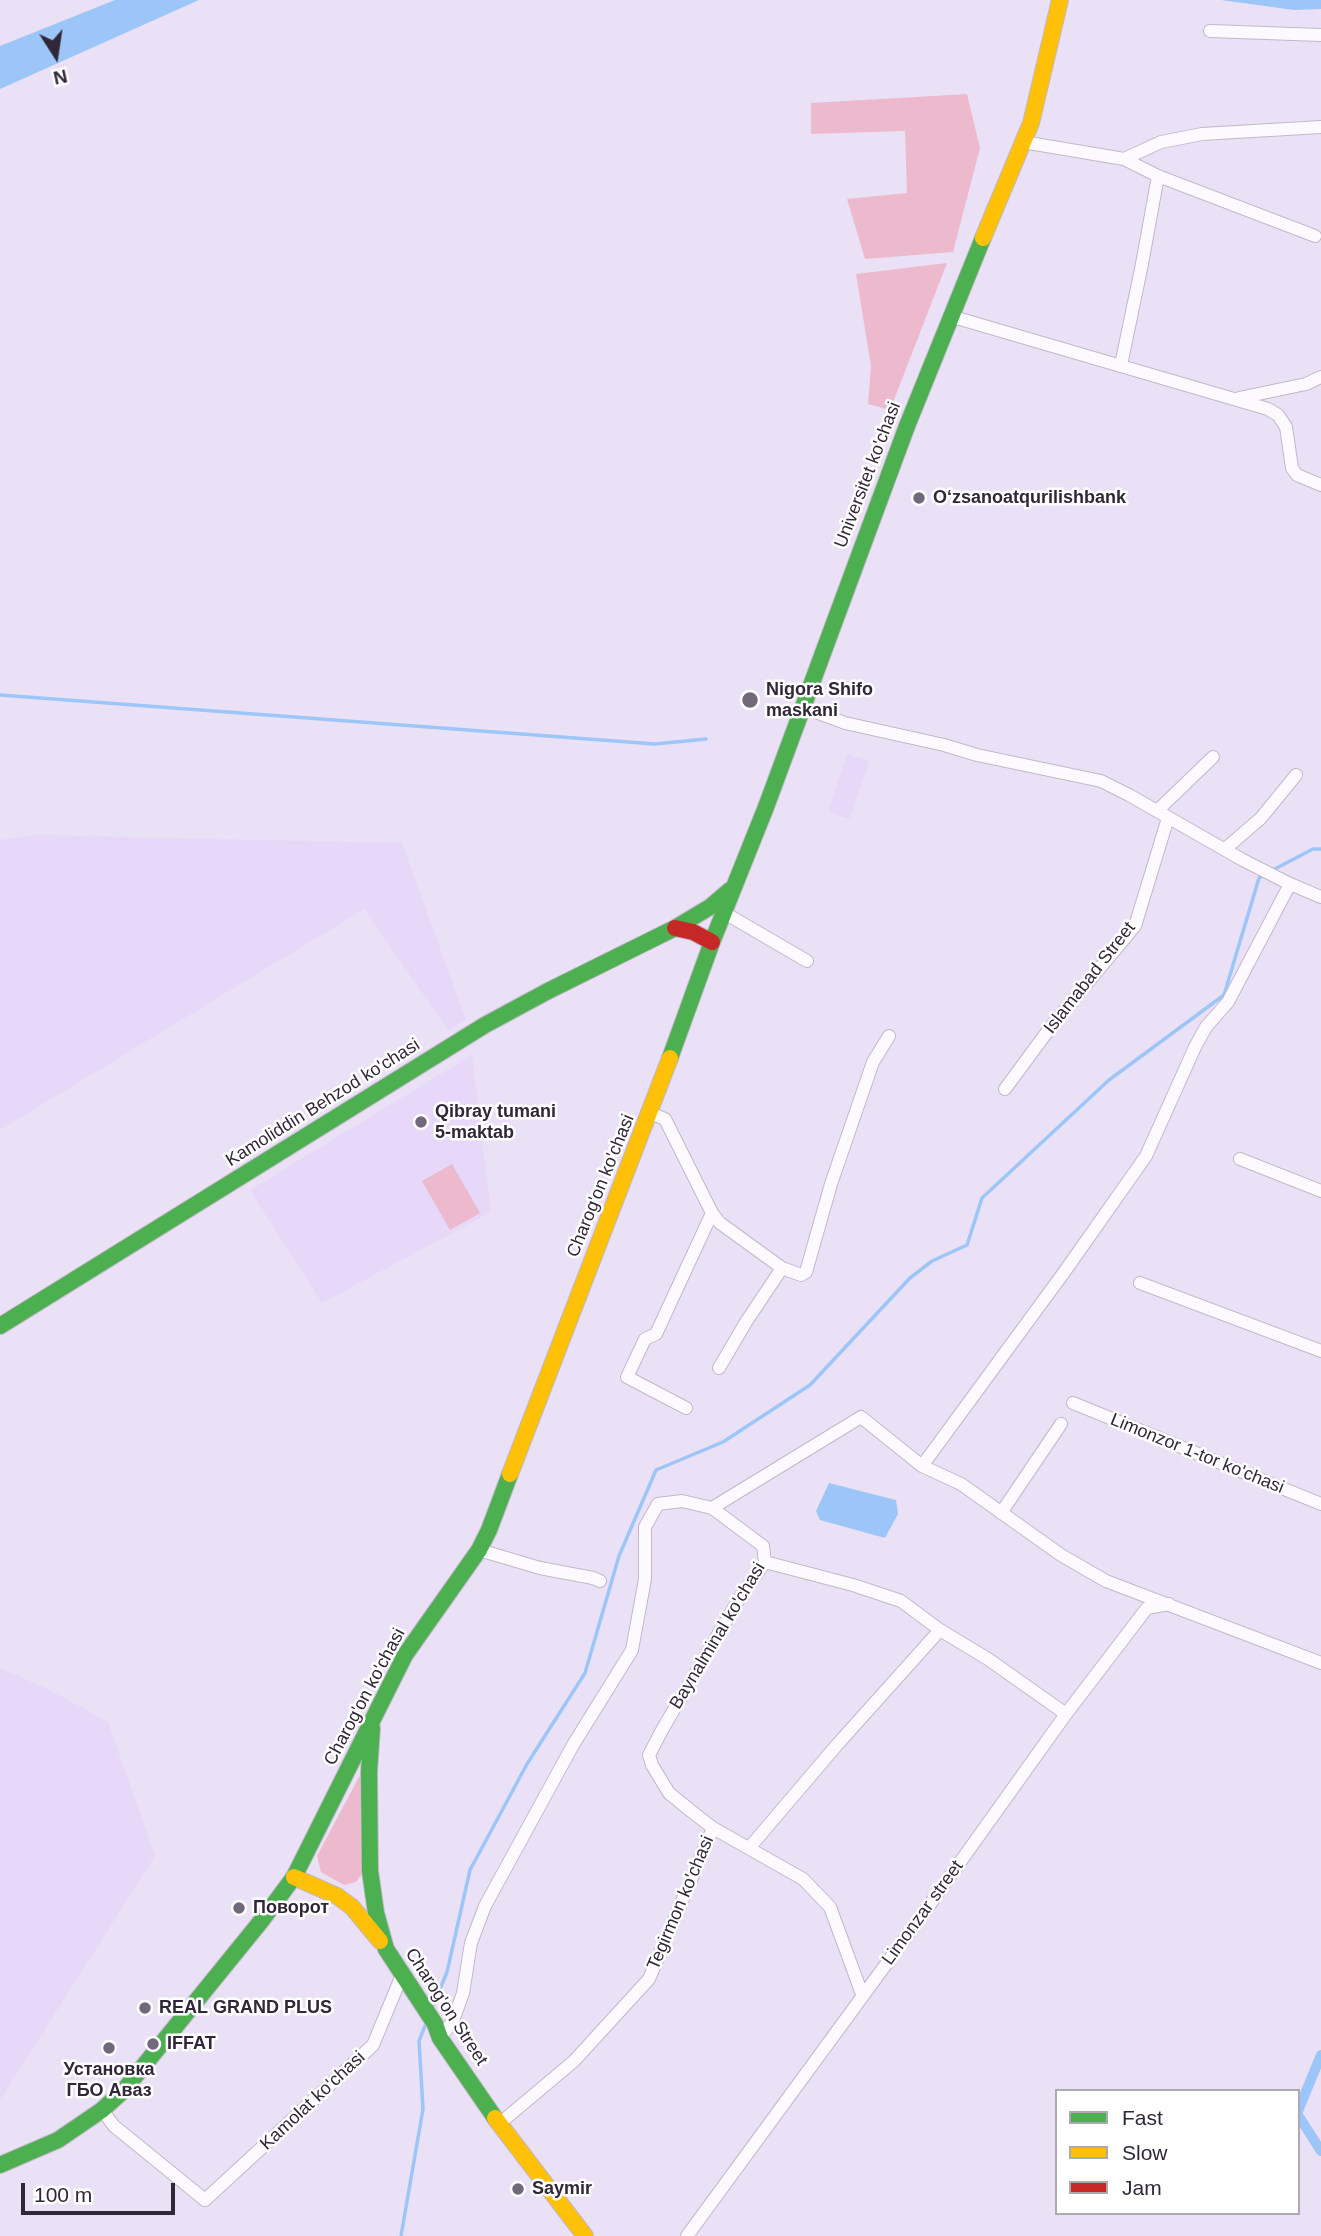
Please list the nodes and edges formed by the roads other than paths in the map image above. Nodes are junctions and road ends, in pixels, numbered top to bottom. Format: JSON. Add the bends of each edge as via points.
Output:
{"nodes":[{"id":1,"x":1060,"y":0,"type":"edge"},
{"id":2,"x":1210,"y":31,"type":"dead end"},
{"id":3,"x":1321,"y":35,"type":"edge"},
{"id":4,"x":1321,"y":127,"type":"edge"},
{"id":5,"x":1023,"y":142,"type":"junction"},
{"id":6,"x":1124,"y":159,"type":"junction"},
{"id":7,"x":1158,"y":176,"type":"junction"},
{"id":8,"x":1315,"y":236,"type":"dead end"},
{"id":9,"x":950,"y":316,"type":"junction"},
{"id":10,"x":1121,"y":365,"type":"junction"},
{"id":11,"x":1321,"y":377,"type":"edge"},
{"id":12,"x":1235,"y":399,"type":"junction"},
{"id":13,"x":1321,"y":485,"type":"edge"},
{"id":14,"x":802,"y":708,"type":"junction"},
{"id":15,"x":1213,"y":757,"type":"dead end"},
{"id":16,"x":1296,"y":775,"type":"dead end"},
{"id":17,"x":1162,"y":815,"type":"junction"},
{"id":18,"x":1225,"y":849,"type":"junction"},
{"id":19,"x":1288,"y":883,"type":"junction"},
{"id":20,"x":732,"y":889,"type":"junction"},
{"id":21,"x":1321,"y":897,"type":"edge"},
{"id":22,"x":723,"y":912,"type":"junction"},
{"id":23,"x":675,"y":928,"type":"junction"},
{"id":24,"x":712,"y":942,"type":"junction"},
{"id":25,"x":807,"y":961,"type":"dead end"},
{"id":26,"x":889,"y":1036,"type":"dead end"},
{"id":27,"x":1005,"y":1089,"type":"dead end"},
{"id":28,"x":650,"y":1113,"type":"junction"},
{"id":29,"x":1240,"y":1159,"type":"dead end"},
{"id":30,"x":1321,"y":1191,"type":"edge"},
{"id":31,"x":712,"y":1213,"type":"junction"},
{"id":32,"x":782,"y":1268,"type":"junction"},
{"id":33,"x":1140,"y":1283,"type":"dead end"},
{"id":34,"x":0,"y":1326,"type":"edge"},
{"id":35,"x":1321,"y":1351,"type":"edge"},
{"id":36,"x":719,"y":1368,"type":"dead end"},
{"id":37,"x":1073,"y":1403,"type":"dead end"},
{"id":38,"x":686,"y":1408,"type":"dead end"},
{"id":39,"x":1061,"y":1424,"type":"dead end"},
{"id":40,"x":922,"y":1466,"type":"junction"},
{"id":41,"x":1321,"y":1504,"type":"edge"},
{"id":42,"x":712,"y":1508,"type":"junction"},
{"id":43,"x":1001,"y":1513,"type":"junction"},
{"id":44,"x":479,"y":1550,"type":"junction"},
{"id":45,"x":765,"y":1562,"type":"junction"},
{"id":46,"x":600,"y":1581,"type":"dead end"},
{"id":47,"x":1169,"y":1604,"type":"junction"},
{"id":48,"x":940,"y":1630,"type":"junction"},
{"id":49,"x":1321,"y":1661,"type":"edge"},
{"id":50,"x":1066,"y":1714,"type":"junction"},
{"id":51,"x":372,"y":1722,"type":"junction"},
{"id":52,"x":713,"y":1828,"type":"junction"},
{"id":53,"x":750,"y":1847,"type":"junction"},
{"id":54,"x":294,"y":1877,"type":"junction"},
{"id":55,"x":386,"y":1949,"type":"junction"},
{"id":56,"x":402,"y":1975,"type":"junction"},
{"id":57,"x":862,"y":1994,"type":"junction"},
{"id":58,"x":438,"y":2031,"type":"junction"},
{"id":59,"x":103,"y":2110,"type":"junction"},
{"id":60,"x":499,"y":2123,"type":"junction"},
{"id":61,"x":0,"y":2165,"type":"edge"},
{"id":62,"x":580,"y":2234,"type":"edge"},
{"id":63,"x":687,"y":2236,"type":"edge"}],
"edges":[{"from":1,"to":5,"type":"main road","name":"Universitet ko'chasi","via":[[1038,101]]},
{"from":2,"to":3,"type":"street"},
{"from":4,"to":6,"type":"street","via":[[1202,134],[1161,142]]},
{"from":5,"to":6,"type":"street"},
{"from":5,"to":9,"type":"main road","name":"Universitet ko'chasi"},
{"from":6,"to":7,"type":"street"},
{"from":7,"to":8,"type":"street"},
{"from":7,"to":10,"type":"street"},
{"from":9,"to":10,"type":"street"},
{"from":9,"to":14,"type":"main road","name":"Universitet ko'chasi"},
{"from":10,"to":12,"type":"street"},
{"from":11,"to":12,"type":"street"},
{"from":12,"to":13,"type":"street","via":[[1278,415],[1286,427],[1292,468],[1297,475]]},
{"from":14,"to":17,"type":"street","via":[[845,723],[1101,781]]},
{"from":14,"to":20,"type":"main road","name":"Universitet ko'chasi"},
{"from":15,"to":17,"type":"street"},
{"from":16,"to":18,"type":"street","via":[[1261,818]]},
{"from":17,"to":18,"type":"street"},
{"from":17,"to":27,"type":"street","name":"Islamabad Street","via":[[1135,926]]},
{"from":18,"to":19,"type":"street"},
{"from":19,"to":21,"type":"street"},
{"from":19,"to":40,"type":"street","via":[[1228,1002],[1195,1047],[1146,1156]]},
{"from":20,"to":22,"type":"main road","name":"Universitet ko'chasi"},
{"from":20,"to":23,"type":"main road","name":"Kamoliddin Behzod ko'chasi"},
{"from":22,"to":24,"type":"main road","name":"Universitet ko'chasi"},
{"from":22,"to":25,"type":"street"},
{"from":23,"to":24,"type":"main road"},
{"from":23,"to":34,"type":"main road","name":"Kamoliddin Behzod ko'chasi","via":[[485,1025]]},
{"from":24,"to":28,"type":"main road","name":"Charog'on ko'chasi"},
{"from":26,"to":32,"type":"street","via":[[873,1062],[806,1272],[795,1274]]},
{"from":28,"to":31,"type":"street","name":"Charog'on ko'chasi","via":[[665,1119]]},
{"from":28,"to":44,"type":"main road","name":"Charog'on ko'chasi"},
{"from":29,"to":30,"type":"street"},
{"from":31,"to":32,"type":"street","name":"Charog'on ko'chasi"},
{"from":31,"to":38,"type":"street","via":[[656,1334],[645,1339],[627,1377]]},
{"from":32,"to":36,"type":"street"},
{"from":33,"to":35,"type":"street"},
{"from":37,"to":41,"type":"street","name":"Limonzor 1-tor ko'chasi"},
{"from":39,"to":43,"type":"street"},
{"from":40,"to":42,"type":"street","via":[[860,1417]]},
{"from":40,"to":43,"type":"street","via":[[961,1484]]},
{"from":42,"to":45,"type":"street","name":"Baynalminal ko'chasi","via":[[763,1546]]},
{"from":42,"to":58,"type":"street","name":"Baynalminal ko'chasi","via":[[682,1501],[658,1504],[645,1527],[645,1579],[632,1650],[573,1745],[485,1906],[471,1943],[453,2021]]},
{"from":43,"to":47,"type":"street","via":[[1106,1581]]},
{"from":44,"to":46,"type":"street"},
{"from":44,"to":51,"type":"main road","name":"Charog'on ko'chasi","via":[[405,1655]]},
{"from":45,"to":48,"type":"street","via":[[901,1601]]},
{"from":45,"to":52,"type":"street","name":"Baynalminal ko'chasi","via":[[649,1755],[669,1793]]},
{"from":47,"to":49,"type":"street"},
{"from":47,"to":50,"type":"street","name":"Limonzar street","via":[[1147,1608]]},
{"from":48,"to":50,"type":"street"},
{"from":48,"to":53,"type":"street"},
{"from":50,"to":57,"type":"street","name":"Limonzar street"},
{"from":51,"to":54,"type":"main road","name":"Charog'on ko'chasi"},
{"from":51,"to":55,"type":"main road","name":"Charog'on Street","via":[[370,1871]]},
{"from":52,"to":53,"type":"street","name":"Baynalminal ko'chasi"},
{"from":52,"to":60,"type":"street","name":"Tegirmon ko'chasi","via":[[649,1979],[574,2062]]},
{"from":53,"to":57,"type":"street","name":"Baynalminal ko'chasi","via":[[803,1879],[830,1907]]},
{"from":54,"to":55,"type":"main road","via":[[352,1907]]},
{"from":54,"to":59,"type":"main road","name":"Charog'on ko'chasi"},
{"from":55,"to":56,"type":"main road","name":"Charog'on Street"},
{"from":56,"to":58,"type":"main road","name":"Charog'on Street"},
{"from":56,"to":59,"type":"street","name":"Kamolat ko'chasi","via":[[373,2045],[205,2200],[114,2126]]},
{"from":57,"to":63,"type":"street","name":"Limonzar street"},
{"from":58,"to":60,"type":"main road","name":"Charog'on Street"},
{"from":59,"to":61,"type":"main road","name":"Charog'on ko'chasi","via":[[58,2140]]},
{"from":60,"to":62,"type":"main road","name":"Charog'on Street"}]}
